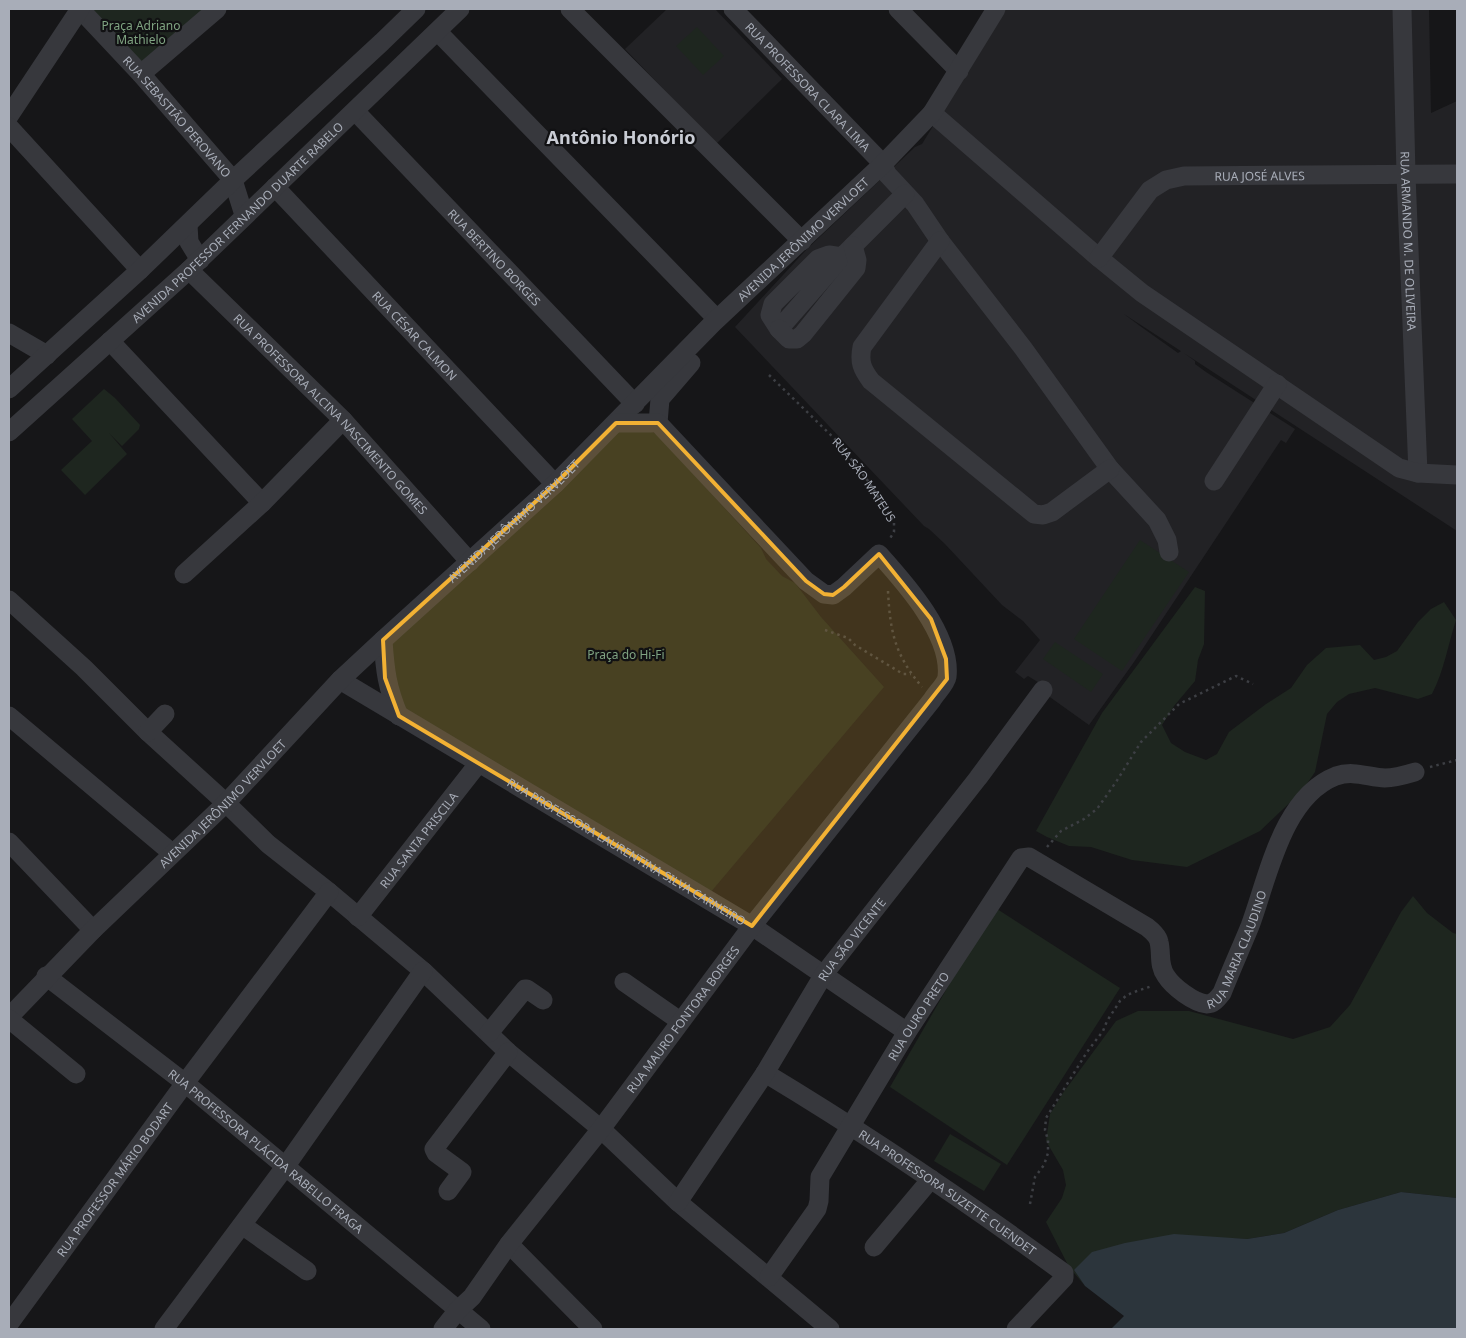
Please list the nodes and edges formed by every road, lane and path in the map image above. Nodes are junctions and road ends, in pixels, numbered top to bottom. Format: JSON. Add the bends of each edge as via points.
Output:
{"nodes":[{"id":1,"x":80,"y":9,"type":"edge"},
{"id":2,"x":217,"y":9,"type":"edge"},
{"id":3,"x":416,"y":9,"type":"edge"},
{"id":4,"x":460,"y":9,"type":"edge"},
{"id":5,"x":570,"y":9,"type":"edge"},
{"id":6,"x":733,"y":9,"type":"edge"},
{"id":7,"x":898,"y":9,"type":"edge"},
{"id":8,"x":996,"y":9,"type":"edge"},
{"id":9,"x":1402,"y":9,"type":"edge"},
{"id":10,"x":438,"y":32,"type":"junction"},
{"id":11,"x":959,"y":71,"type":"junction"},
{"id":12,"x":141,"y":74,"type":"junction"},
{"id":13,"x":355,"y":111,"type":"junction"},
{"id":14,"x":932,"y":113,"type":"junction"},
{"id":15,"x":9,"y":116,"type":"edge"},
{"id":16,"x":9,"y":127,"type":"edge"},
{"id":17,"x":276,"y":142,"type":"junction"},
{"id":18,"x":882,"y":164,"type":"junction"},
{"id":19,"x":1457,"y":174,"type":"edge"},
{"id":20,"x":1406,"y":175,"type":"junction"},
{"id":21,"x":234,"y":180,"type":"junction"},
{"id":22,"x":281,"y":181,"type":"junction"},
{"id":23,"x":905,"y":194,"type":"junction"},
{"id":24,"x":244,"y":215,"type":"junction"},
{"id":25,"x":188,"y":225,"type":"junction"},
{"id":26,"x":802,"y":240,"type":"junction"},
{"id":27,"x":940,"y":241,"type":"junction"},
{"id":28,"x":847,"y":251,"type":"junction"},
{"id":29,"x":1099,"y":258,"type":"junction"},
{"id":30,"x":195,"y":265,"type":"junction"},
{"id":31,"x":140,"y":270,"type":"junction"},
{"id":32,"x":715,"y":321,"type":"junction"},
{"id":33,"x":9,"y":333,"type":"edge"},
{"id":34,"x":110,"y":341,"type":"junction"},
{"id":35,"x":47,"y":355,"type":"junction"},
{"id":36,"x":769,"y":375,"type":"dead end"},
{"id":37,"x":1277,"y":384,"type":"junction"},
{"id":38,"x":9,"y":390,"type":"edge"},
{"id":39,"x":635,"y":404,"type":"junction"},
{"id":40,"x":343,"y":420,"type":"junction"},
{"id":41,"x":616,"y":423,"type":"junction"},
{"id":42,"x":658,"y":423,"type":"junction"},
{"id":43,"x":9,"y":432,"type":"edge"},
{"id":44,"x":1110,"y":469,"type":"junction"},
{"id":45,"x":1418,"y":473,"type":"junction"},
{"id":46,"x":1457,"y":475,"type":"edge"},
{"id":47,"x":1214,"y":481,"type":"dead end"},
{"id":48,"x":555,"y":484,"type":"junction"},
{"id":49,"x":262,"y":503,"type":"junction"},
{"id":50,"x":1169,"y":552,"type":"dead end"},
{"id":51,"x":879,"y":554,"type":"junction"},
{"id":52,"x":470,"y":562,"type":"junction"},
{"id":53,"x":184,"y":574,"type":"dead end"},
{"id":54,"x":897,"y":574,"type":"junction"},
{"id":55,"x":9,"y":600,"type":"edge"},
{"id":56,"x":825,"y":630,"type":"dead end"},
{"id":57,"x":383,"y":640,"type":"junction"},
{"id":58,"x":911,"y":674,"type":"junction"},
{"id":59,"x":340,"y":680,"type":"junction"},
{"id":60,"x":1253,"y":684,"type":"dead end"},
{"id":61,"x":1043,"y":690,"type":"dead end"},
{"id":62,"x":928,"y":704,"type":"junction"},
{"id":63,"x":165,"y":714,"type":"dead end"},
{"id":64,"x":9,"y":716,"type":"edge"},
{"id":65,"x":399,"y":716,"type":"junction"},
{"id":66,"x":148,"y":732,"type":"junction"},
{"id":67,"x":1457,"y":760,"type":"edge"},
{"id":68,"x":478,"y":764,"type":"junction"},
{"id":69,"x":1415,"y":772,"type":"joint"},
{"id":70,"x":226,"y":803,"type":"junction"},
{"id":71,"x":9,"y":842,"type":"edge"},
{"id":72,"x":172,"y":853,"type":"junction"},
{"id":73,"x":1028,"y":859,"type":"junction"},
{"id":74,"x":330,"y":892,"type":"junction"},
{"id":75,"x":358,"y":917,"type":"junction"},
{"id":76,"x":752,"y":926,"type":"junction"},
{"id":77,"x":93,"y":930,"type":"junction"},
{"id":78,"x":423,"y":971,"type":"junction"},
{"id":79,"x":824,"y":974,"type":"junction"},
{"id":80,"x":46,"y":976,"type":"junction"},
{"id":81,"x":624,"y":982,"type":"dead end"},
{"id":82,"x":1154,"y":986,"type":"dead end"},
{"id":83,"x":543,"y":1000,"type":"dead end"},
{"id":84,"x":11,"y":1012,"type":"edge"},
{"id":85,"x":680,"y":1021,"type":"junction"},
{"id":86,"x":907,"y":1032,"type":"junction"},
{"id":87,"x":489,"y":1033,"type":"junction"},
{"id":88,"x":508,"y":1052,"type":"junction"},
{"id":89,"x":765,"y":1073,"type":"junction"},
{"id":90,"x":76,"y":1074,"type":"dead end"},
{"id":91,"x":185,"y":1083,"type":"junction"},
{"id":92,"x":850,"y":1124,"type":"junction"},
{"id":93,"x":601,"y":1129,"type":"junction"},
{"id":94,"x":285,"y":1167,"type":"junction"},
{"id":95,"x":931,"y":1179,"type":"junction"},
{"id":96,"x":448,"y":1191,"type":"dead end"},
{"id":97,"x":678,"y":1202,"type":"junction"},
{"id":98,"x":1030,"y":1204,"type":"dead end"},
{"id":99,"x":242,"y":1225,"type":"junction"},
{"id":100,"x":885,"y":1243,"type":"dead end"},
{"id":101,"x":509,"y":1244,"type":"junction"},
{"id":102,"x":307,"y":1272,"type":"dead end"},
{"id":103,"x":769,"y":1277,"type":"junction"},
{"id":104,"x":458,"y":1310,"type":"junction"},
{"id":105,"x":9,"y":1324,"type":"edge"},
{"id":106,"x":164,"y":1329,"type":"edge"},
{"id":107,"x":443,"y":1329,"type":"edge"},
{"id":108,"x":481,"y":1329,"type":"edge"},
{"id":109,"x":593,"y":1329,"type":"edge"},
{"id":110,"x":830,"y":1329,"type":"edge"},
{"id":111,"x":1016,"y":1329,"type":"edge"}],
"edges":[{"from":1,"to":12,"type":"street","name":"RUA SEBASTIÃO PEROVANO"},
{"from":1,"to":15,"type":"street"},
{"from":2,"to":12,"type":"street"},
{"from":3,"to":17,"type":"street"},
{"from":4,"to":10,"type":"street","name":"AVENIDA PROFESSOR FERNANDO DUARTE RABELO"},
{"from":5,"to":26,"type":"street"},
{"from":6,"to":18,"type":"street","name":"RUA PROFESSORA CLARA LIMA"},
{"from":7,"to":11,"type":"street"},
{"from":8,"to":11,"type":"street","name":"AVENIDA JERÔNIMO VERVLOET"},
{"from":9,"to":20,"type":"street","name":"RUA ARMANDO M. DE OLIVEIRA"},
{"from":10,"to":13,"type":"street","name":"AVENIDA PROFESSOR FERNANDO DUARTE RABELO"},
{"from":10,"to":32,"type":"street"},
{"from":11,"to":14,"type":"street","name":"AVENIDA JERÔNIMO VERVLOET"},
{"from":12,"to":21,"type":"street","name":"RUA SEBASTIÃO PEROVANO"},
{"from":13,"to":22,"type":"street","name":"AVENIDA PROFESSOR FERNANDO DUARTE RABELO"},
{"from":13,"to":39,"type":"street","name":"RUA BERTINO BORGES"},
{"from":14,"to":18,"type":"street","name":"AVENIDA JERÔNIMO VERVLOET"},
{"from":14,"to":29,"type":"street"},
{"from":16,"to":31,"type":"street"},
{"from":17,"to":21,"type":"street"},
{"from":17,"to":22,"type":"street","via":[[289,160]]},
{"from":18,"to":23,"type":"street","name":"RUA PROFESSORA CLARA LIMA"},
{"from":18,"to":26,"type":"street","name":"AVENIDA JERÔNIMO VERVLOET"},
{"from":19,"to":20,"type":"street","name":"RUA JOSÉ ALVES"},
{"from":20,"to":29,"type":"street","name":"RUA JOSÉ ALVES","via":[[1184,176],[1166,180],[1150,190]]},
{"from":20,"to":45,"type":"street","name":"RUA ARMANDO M. DE OLIVEIRA"},
{"from":21,"to":24,"type":"street"},
{"from":21,"to":25,"type":"street"},
{"from":22,"to":24,"type":"street","name":"AVENIDA PROFESSOR FERNANDO DUARTE RABELO"},
{"from":22,"to":48,"type":"street","name":"RUA CÉSAR CALMON"},
{"from":23,"to":27,"type":"street","name":"RUA PROFESSORA CLARA LIMA"},
{"from":23,"to":28,"type":"street"},
{"from":24,"to":30,"type":"street","name":"AVENIDA PROFESSOR FERNANDO DUARTE RABELO"},
{"from":25,"to":30,"type":"street","name":"RUA PROFESSORA ALCINA NASCIMENTO GOMES"},
{"from":25,"to":31,"type":"street"},
{"from":26,"to":32,"type":"street","name":"AVENIDA JERÔNIMO VERVLOET"},
{"from":27,"to":44,"type":"street","name":"RUA PROFESSORA CLARA LIMA","via":[[1023,348]]},
{"from":27,"to":44,"type":"street","via":[[862,347],[863,371],[871,381],[1034,514],[1043,516],[1052,512]]},
{"from":28,"to":28,"type":"street","via":[[857,260],[856,268],[803,334],[797,339],[790,339],[770,315],[773,304],[818,259]]},
{"from":29,"to":37,"type":"street","via":[[1142,293]]},
{"from":30,"to":34,"type":"street","name":"AVENIDA PROFESSOR FERNANDO DUARTE RABELO"},
{"from":30,"to":40,"type":"street","name":"RUA PROFESSORA ALCINA NASCIMENTO GOMES"},
{"from":31,"to":35,"type":"street"},
{"from":32,"to":39,"type":"street","name":"AVENIDA JERÔNIMO VERVLOET"},
{"from":32,"to":42,"type":"street","via":[[708,342],[660,398]]},
{"from":33,"to":35,"type":"street"},
{"from":34,"to":43,"type":"street","name":"AVENIDA PROFESSOR FERNANDO DUARTE RABELO"},
{"from":34,"to":49,"type":"street"},
{"from":35,"to":38,"type":"street"},
{"from":36,"to":51,"type":"path","name":"RUA SÃO MATEUS","via":[[838,442],[894,522],[894,532]]},
{"from":37,"to":45,"type":"street","via":[[1399,468]]},
{"from":37,"to":47,"type":"street"},
{"from":39,"to":41,"type":"street","name":"AVENIDA JERÔNIMO VERVLOET"},
{"from":40,"to":49,"type":"street"},
{"from":40,"to":52,"type":"street","name":"RUA PROFESSORA ALCINA NASCIMENTO GOMES"},
{"from":41,"to":42,"type":"street"},
{"from":41,"to":48,"type":"street","name":"AVENIDA JERÔNIMO VERVLOET"},
{"from":42,"to":51,"type":"street","via":[[806,581],[824,594],[833,595],[844,587]]},
{"from":44,"to":50,"type":"street","name":"RUA PROFESSORA CLARA LIMA","via":[[1157,520]]},
{"from":45,"to":46,"type":"street"},
{"from":48,"to":52,"type":"street","name":"AVENIDA JERÔNIMO VERVLOET"},
{"from":49,"to":53,"type":"street"},
{"from":51,"to":54,"type":"street"},
{"from":52,"to":57,"type":"street","name":"AVENIDA JERÔNIMO VERVLOET"},
{"from":54,"to":58,"type":"path","via":[[888,582],[889,620],[895,642]]},
{"from":54,"to":62,"type":"street","name":"RUA MAURO FONTORA BORGES","via":[[931,619],[946,659],[947,679]]},
{"from":55,"to":66,"type":"street"},
{"from":56,"to":58,"type":"path","via":[[848,638],[903,674]]},
{"from":57,"to":59,"type":"street","name":"AVENIDA JERÔNIMO VERVLOET"},
{"from":57,"to":65,"type":"street","via":[[385,678]]},
{"from":58,"to":62,"type":"path"},
{"from":59,"to":65,"type":"street","name":"RUA PROFESSORA LAURENTINA SILVA CARNEIRO"},
{"from":59,"to":70,"type":"street","name":"AVENIDA JERÔNIMO VERVLOET"},
{"from":60,"to":73,"type":"path","via":[[1236,676],[1179,704],[1141,742],[1097,809],[1061,830]]},
{"from":61,"to":79,"type":"street","name":"RUA SÃO VICENTE"},
{"from":62,"to":76,"type":"street","name":"RUA MAURO FONTORA BORGES"},
{"from":63,"to":66,"type":"street"},
{"from":64,"to":72,"type":"street"},
{"from":65,"to":68,"type":"street","name":"RUA PROFESSORA LAURENTINA SILVA CARNEIRO"},
{"from":66,"to":70,"type":"street"},
{"from":67,"to":69,"type":"path"},
{"from":68,"to":75,"type":"street","name":"RUA SANTA PRISCILA"},
{"from":68,"to":76,"type":"street","name":"RUA PROFESSORA LAURENTINA SILVA CARNEIRO"},
{"from":69,"to":73,"type":"street","name":"RUA MARIA CLAUDINO","via":[[1385,778],[1357,774],[1338,776],[1314,790],[1299,805],[1272,857],[1250,925],[1222,993],[1208,1004],[1172,985],[1161,965],[1159,941],[1147,927]]},
{"from":70,"to":72,"type":"street","name":"AVENIDA JERÔNIMO VERVLOET"},
{"from":70,"to":74,"type":"street","via":[[268,844]]},
{"from":71,"to":77,"type":"street"},
{"from":72,"to":77,"type":"street","name":"AVENIDA JERÔNIMO VERVLOET"},
{"from":73,"to":86,"type":"street","name":"RUA OURO PRETO"},
{"from":74,"to":75,"type":"street"},
{"from":74,"to":91,"type":"street","name":"RUA PROFESSOR MÁRIO BODART"},
{"from":75,"to":78,"type":"street"},
{"from":76,"to":79,"type":"street","name":"RUA PROFESSORA LAURENTINA SILVA CARNEIRO"},
{"from":76,"to":85,"type":"street","name":"RUA MAURO FONTORA BORGES"},
{"from":77,"to":80,"type":"street","name":"AVENIDA JERÔNIMO VERVLOET"},
{"from":78,"to":87,"type":"street"},
{"from":78,"to":94,"type":"street"},
{"from":79,"to":86,"type":"street","name":"RUA PROFESSORA LAURENTINA SILVA CARNEIRO"},
{"from":79,"to":89,"type":"street","name":"RUA SÃO VICENTE"},
{"from":80,"to":84,"type":"street","name":"AVENIDA JERÔNIMO VERVLOET"},
{"from":80,"to":91,"type":"street","name":"RUA PROFESSORA PLÁCIDA RABELLO FRAGA"},
{"from":81,"to":85,"type":"street"},
{"from":82,"to":98,"type":"path","via":[[1127,995],[1120,1001],[1046,1118],[1048,1153],[1035,1177]]},
{"from":83,"to":87,"type":"street","via":[[525,989]]},
{"from":84,"to":90,"type":"street"},
{"from":85,"to":93,"type":"street","name":"RUA MAURO FONTORA BORGES"},
{"from":86,"to":92,"type":"street","name":"RUA OURO PRETO"},
{"from":87,"to":88,"type":"street"},
{"from":88,"to":93,"type":"street"},
{"from":88,"to":96,"type":"street","via":[[434,1149],[462,1171]]},
{"from":89,"to":92,"type":"street","name":"RUA PROFESSORA SUZETTE CUENDET"},
{"from":89,"to":97,"type":"street","name":"RUA SÃO VICENTE"},
{"from":91,"to":94,"type":"street","name":"RUA PROFESSORA PLÁCIDA RABELLO FRAGA"},
{"from":91,"to":105,"type":"street","name":"RUA PROFESSOR MÁRIO BODART"},
{"from":92,"to":95,"type":"street","name":"RUA PROFESSORA SUZETTE CUENDET"},
{"from":92,"to":103,"type":"street","name":"RUA OURO PRETO","via":[[820,1177],[817,1209]]},
{"from":93,"to":97,"type":"street"},
{"from":93,"to":101,"type":"street","name":"RUA MAURO FONTORA BORGES"},
{"from":94,"to":99,"type":"street"},
{"from":94,"to":104,"type":"street","name":"RUA PROFESSORA PLÁCIDA RABELLO FRAGA"},
{"from":95,"to":100,"type":"street"},
{"from":95,"to":111,"type":"street","name":"RUA PROFESSORA SUZETTE CUENDET","via":[[1064,1273],[1064,1278]]},
{"from":97,"to":103,"type":"street"},
{"from":99,"to":102,"type":"street"},
{"from":99,"to":106,"type":"street"},
{"from":101,"to":104,"type":"street","name":"RUA MAURO FONTORA BORGES","via":[[472,1296]]},
{"from":101,"to":109,"type":"street"},
{"from":103,"to":110,"type":"street"},
{"from":104,"to":107,"type":"street","name":"RUA MAURO FONTORA BORGES"},
{"from":104,"to":108,"type":"street","name":"RUA PROFESSORA PLÁCIDA RABELLO FRAGA"}]}
